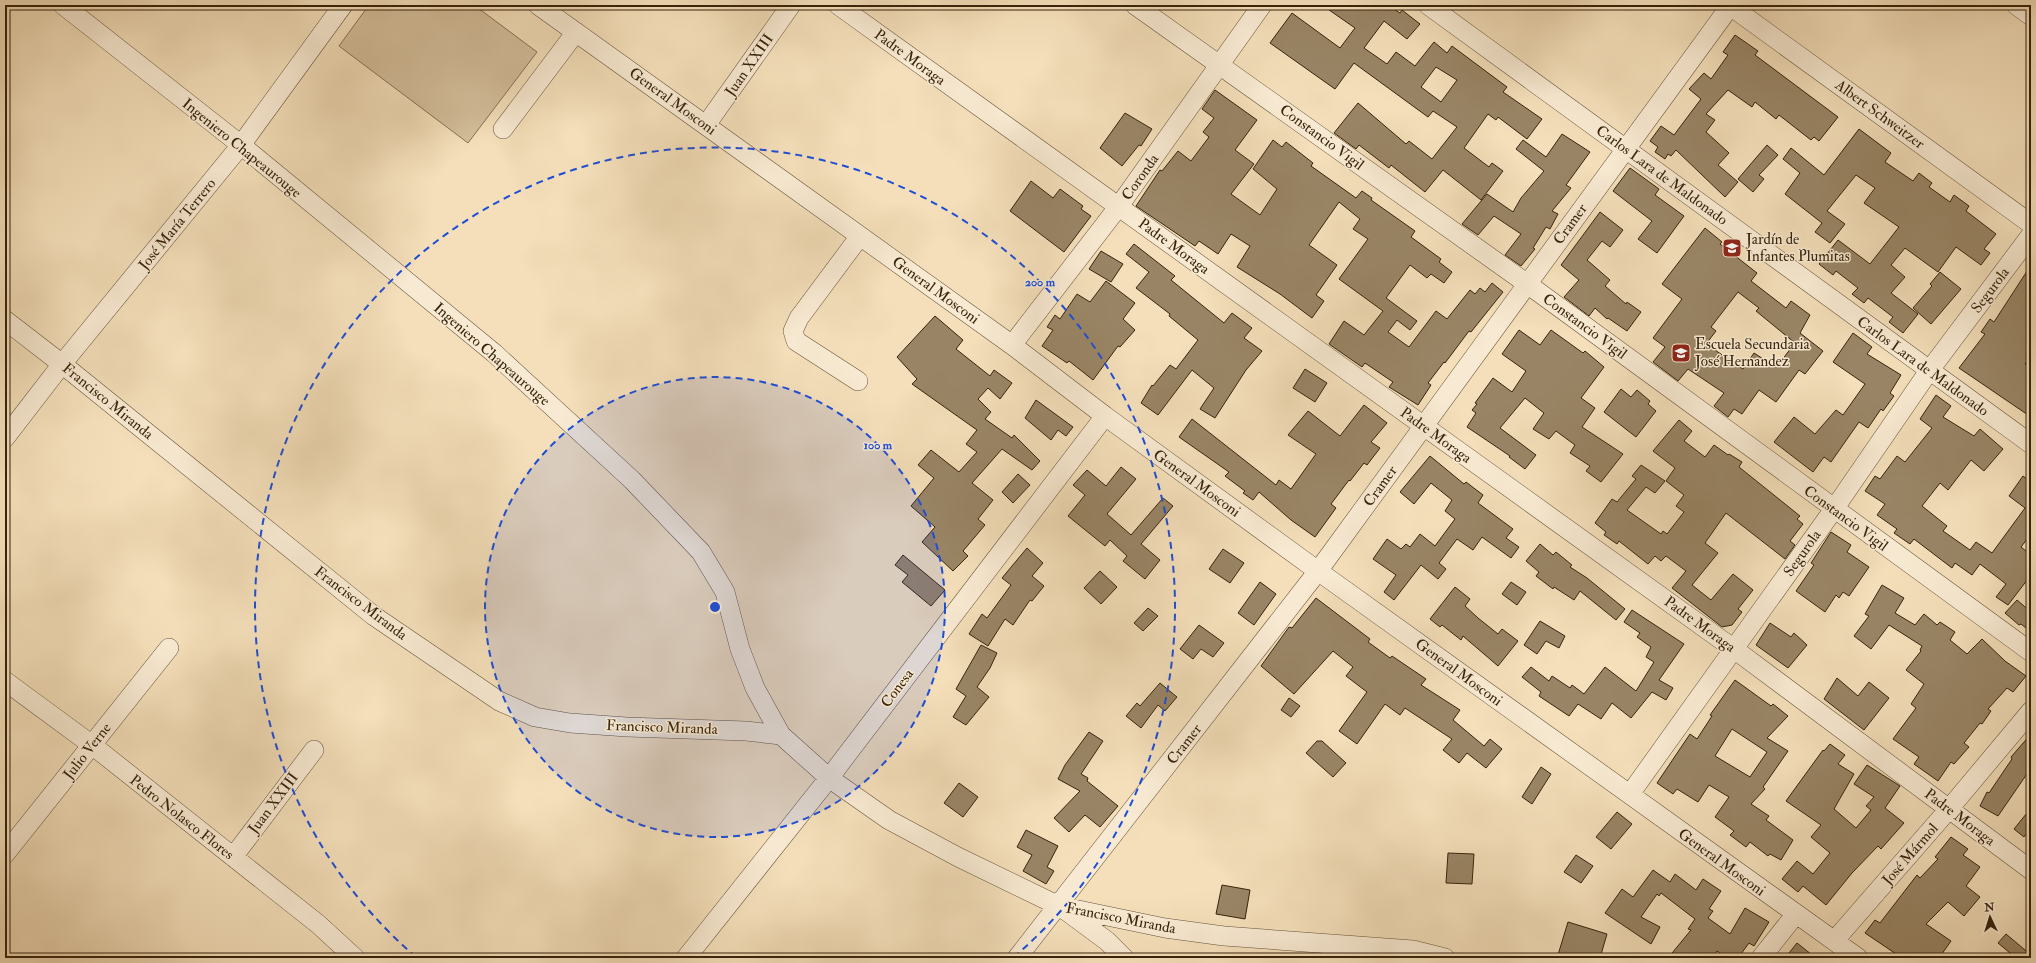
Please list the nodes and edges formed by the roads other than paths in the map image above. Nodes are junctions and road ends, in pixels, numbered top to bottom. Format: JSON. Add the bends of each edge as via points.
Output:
{"nodes":[{"id":1,"x":63,"y":5,"type":"edge"},
{"id":2,"x":343,"y":5,"type":"edge"},
{"id":3,"x":538,"y":5,"type":"edge"},
{"id":4,"x":791,"y":5,"type":"edge"},
{"id":5,"x":838,"y":5,"type":"edge"},
{"id":6,"x":1135,"y":5,"type":"edge"},
{"id":7,"x":1262,"y":5,"type":"edge"},
{"id":8,"x":1428,"y":5,"type":"edge"},
{"id":9,"x":1730,"y":5,"type":"edge"},
{"id":10,"x":2016,"y":5,"type":"edge"},
{"id":11,"x":2031,"y":16,"type":"edge"},
{"id":12,"x":576,"y":32,"type":"junction"},
{"id":13,"x":1219,"y":64,"type":"junction"},
{"id":14,"x":706,"y":125,"type":"junction"},
{"id":15,"x":503,"y":129,"type":"dead end"},
{"id":16,"x":241,"y":145,"type":"junction"},
{"id":17,"x":1625,"y":148,"type":"junction"},
{"id":18,"x":1119,"y":206,"type":"junction"},
{"id":19,"x":2031,"y":224,"type":"edge"},
{"id":20,"x":2031,"y":235,"type":"edge"},
{"id":21,"x":860,"y":236,"type":"junction"},
{"id":22,"x":1526,"y":283,"type":"junction"},
{"id":23,"x":5,"y":320,"type":"edge"},
{"id":24,"x":1012,"y":345,"type":"junction"},
{"id":25,"x":62,"y":364,"type":"junction"},
{"id":26,"x":1929,"y":371,"type":"junction"},
{"id":27,"x":858,"y":381,"type":"dead end"},
{"id":28,"x":1105,"y":416,"type":"junction"},
{"id":29,"x":1423,"y":426,"type":"junction"},
{"id":30,"x":5,"y":438,"type":"edge"},
{"id":31,"x":2031,"y":444,"type":"edge"},
{"id":32,"x":1834,"y":509,"type":"junction"},
{"id":33,"x":1318,"y":571,"type":"junction"},
{"id":34,"x":169,"y":648,"type":"dead end"},
{"id":35,"x":1734,"y":648,"type":"junction"},
{"id":36,"x":2031,"y":652,"type":"edge"},
{"id":37,"x":5,"y":681,"type":"edge"},
{"id":38,"x":2031,"y":711,"type":"edge"},
{"id":39,"x":781,"y":735,"type":"junction"},
{"id":40,"x":92,"y":745,"type":"junction"},
{"id":41,"x":314,"y":750,"type":"dead end"},
{"id":42,"x":829,"y":778,"type":"junction"},
{"id":43,"x":1630,"y":794,"type":"junction"},
{"id":44,"x":1949,"y":809,"type":"junction"},
{"id":45,"x":5,"y":854,"type":"edge"},
{"id":46,"x":232,"y":857,"type":"junction"},
{"id":47,"x":2031,"y":870,"type":"edge"},
{"id":48,"x":1059,"y":906,"type":"junction"},
{"id":49,"x":1795,"y":915,"type":"junction"},
{"id":50,"x":1834,"y":941,"type":"junction"},
{"id":51,"x":355,"y":958,"type":"edge"},
{"id":52,"x":686,"y":958,"type":"edge"},
{"id":53,"x":1017,"y":958,"type":"edge"},
{"id":54,"x":1124,"y":958,"type":"edge"},
{"id":55,"x":1445,"y":958,"type":"edge"},
{"id":56,"x":1761,"y":958,"type":"edge"},
{"id":57,"x":1858,"y":958,"type":"edge"}],
"edges":[{"from":1,"to":16,"type":"street","name":"Ingeniero Chapeaurouge"},
{"from":2,"to":16,"type":"street","name":"José María Terrero"},
{"from":3,"to":12,"type":"street","name":"General Mosconi"},
{"from":4,"to":14,"type":"street","name":"Juan XXIII"},
{"from":5,"to":18,"type":"street","name":"Padre Moraga"},
{"from":6,"to":13,"type":"street","name":"Constancio Vigil"},
{"from":7,"to":13,"type":"street","name":"Coronda"},
{"from":8,"to":17,"type":"street","name":"Carlos Lara de Maldonado"},
{"from":9,"to":17,"type":"street","name":"Cramer"},
{"from":9,"to":19,"type":"street","name":"Albert Schweitzer"},
{"from":10,"to":11,"type":"street"},
{"from":12,"to":14,"type":"street","name":"General Mosconi"},
{"from":12,"to":15,"type":"street"},
{"from":13,"to":18,"type":"street","name":"Coronda"},
{"from":13,"to":22,"type":"street","name":"Constancio Vigil"},
{"from":14,"to":21,"type":"street","name":"General Mosconi"},
{"from":16,"to":25,"type":"street","name":"José María Terrero"},
{"from":16,"to":39,"type":"street","name":"Ingeniero Chapeaurouge","via":[[494,353],[632,480],[701,552],[725,592],[740,649],[753,681]]},
{"from":17,"to":22,"type":"street","name":"Cramer"},
{"from":17,"to":26,"type":"street","name":"Carlos Lara de Maldonado"},
{"from":18,"to":24,"type":"street","name":"Coronda"},
{"from":18,"to":29,"type":"street","name":"Padre Moraga"},
{"from":20,"to":26,"type":"street","name":"Segurola"},
{"from":21,"to":24,"type":"street","name":"General Mosconi"},
{"from":21,"to":27,"type":"street","via":[[799,318],[793,331],[796,341]]},
{"from":22,"to":29,"type":"street","name":"Cramer"},
{"from":22,"to":32,"type":"street","name":"Constancio Vigil"},
{"from":23,"to":25,"type":"street","name":"Francisco Miranda"},
{"from":24,"to":28,"type":"street","name":"General Mosconi"},
{"from":25,"to":30,"type":"street","name":"José María Terrero"},
{"from":25,"to":39,"type":"street","name":"Francisco Miranda","via":[[374,616],[499,701],[535,717],[570,722]]},
{"from":26,"to":31,"type":"street","name":"Carlos Lara de Maldonado"},
{"from":26,"to":32,"type":"street","name":"Segurola"},
{"from":28,"to":33,"type":"street","name":"General Mosconi"},
{"from":28,"to":42,"type":"street","name":"Conesa"},
{"from":29,"to":33,"type":"street","name":"Cramer"},
{"from":29,"to":35,"type":"street","name":"Padre Moraga"},
{"from":32,"to":35,"type":"street","name":"Segurola"},
{"from":32,"to":36,"type":"street","name":"Constancio Vigil"},
{"from":33,"to":43,"type":"street","name":"General Mosconi"},
{"from":33,"to":48,"type":"street","name":"Cramer"},
{"from":34,"to":40,"type":"street","name":"Julio Verne"},
{"from":35,"to":43,"type":"street","name":"Segurola"},
{"from":35,"to":44,"type":"street","name":"Padre Moraga"},
{"from":37,"to":40,"type":"street","name":"Pedro Nolasco Flores"},
{"from":38,"to":44,"type":"street","name":"José Mármol"},
{"from":39,"to":42,"type":"street","name":"Ingeniero Chapeaurouge"},
{"from":40,"to":45,"type":"street","name":"Julio Verne"},
{"from":40,"to":46,"type":"street","name":"Pedro Nolasco Flores"},
{"from":41,"to":46,"type":"street","name":"Juan XXIII"},
{"from":42,"to":48,"type":"street","name":"Francisco Miranda","via":[[890,820],[958,857]]},
{"from":42,"to":52,"type":"street","name":"Conesa"},
{"from":43,"to":49,"type":"street","name":"General Mosconi"},
{"from":44,"to":47,"type":"street","name":"Padre Moraga"},
{"from":44,"to":50,"type":"street","name":"José Mármol"},
{"from":46,"to":51,"type":"street","name":"Pedro Nolasco Flores","via":[[318,924]]},
{"from":48,"to":53,"type":"street","name":"Cramer"},
{"from":48,"to":54,"type":"street","via":[[1107,941]]},
{"from":48,"to":55,"type":"street","name":"Francisco Miranda","via":[[1165,928],[1224,936],[1413,950]]},
{"from":49,"to":50,"type":"street","name":"General Mosconi"},
{"from":49,"to":56,"type":"street"},
{"from":50,"to":57,"type":"street","name":"General Mosconi"}]}
